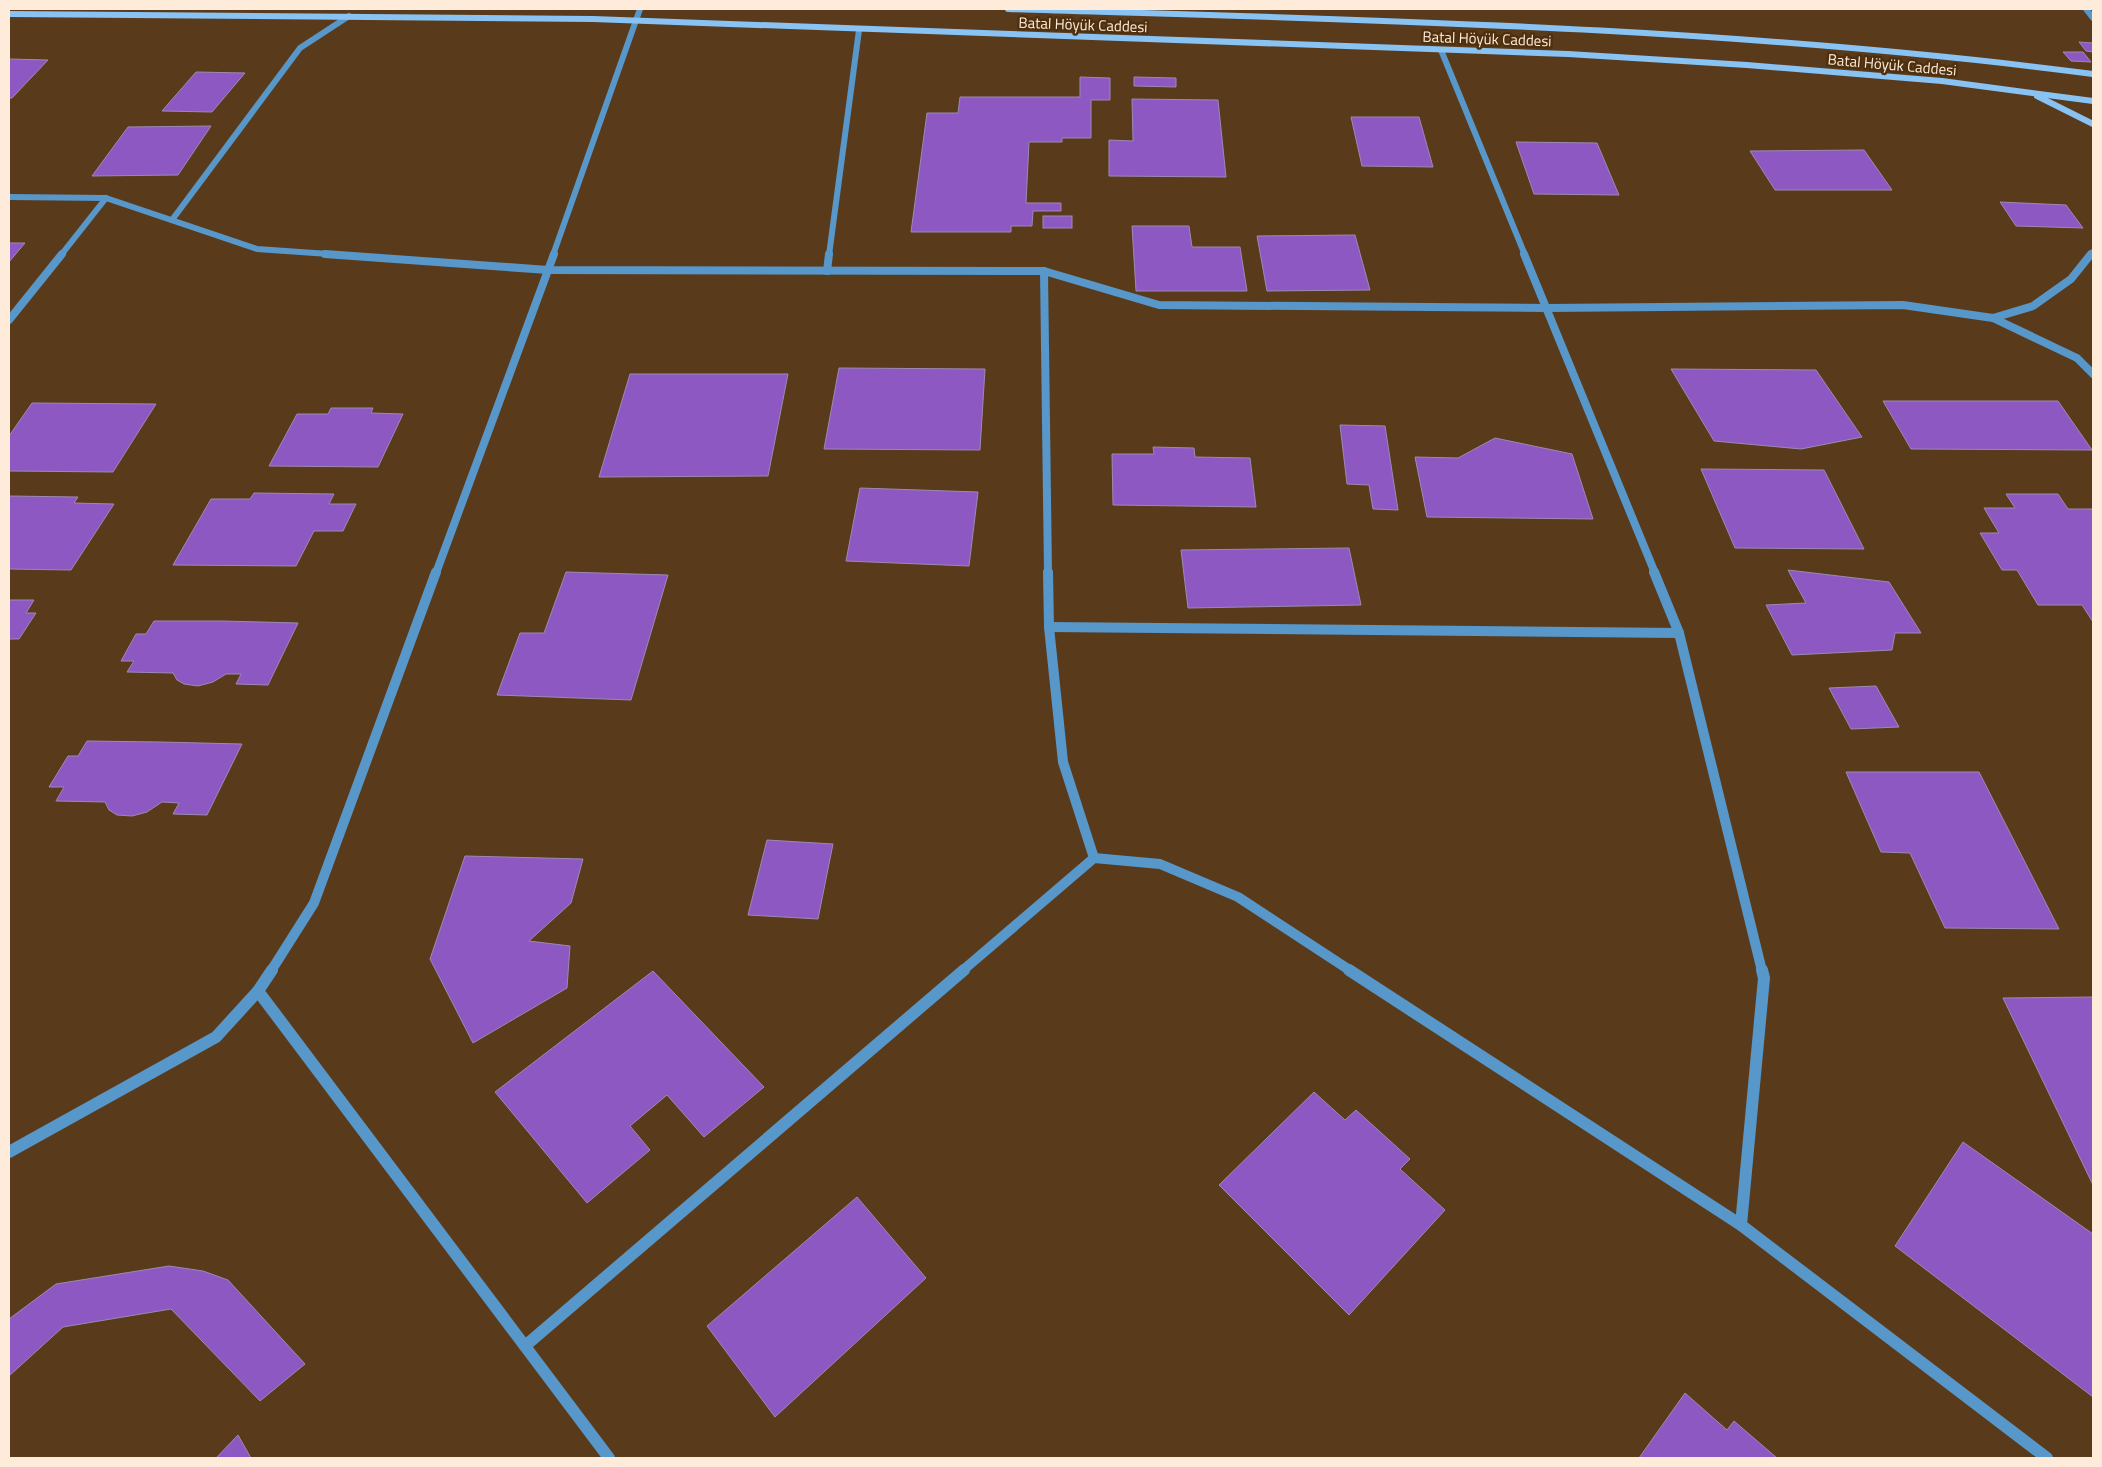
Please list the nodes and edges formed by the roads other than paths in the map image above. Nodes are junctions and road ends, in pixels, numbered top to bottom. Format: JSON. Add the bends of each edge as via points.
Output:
{"nodes":[{"id":1,"x":640,"y":9,"type":"edge"},
{"id":2,"x":1008,"y":9,"type":"edge"},
{"id":3,"x":2086,"y":9,"type":"edge"},
{"id":4,"x":9,"y":14,"type":"edge"},
{"id":5,"x":349,"y":16,"type":"junction"},
{"id":6,"x":2093,"y":18,"type":"edge"},
{"id":7,"x":635,"y":20,"type":"junction"},
{"id":8,"x":859,"y":30,"type":"junction"},
{"id":9,"x":1441,"y":50,"type":"junction"},
{"id":10,"x":2093,"y":74,"type":"edge"},
{"id":11,"x":2029,"y":92,"type":"junction"},
{"id":12,"x":2093,"y":101,"type":"edge"},
{"id":13,"x":2093,"y":124,"type":"edge"},
{"id":14,"x":9,"y":197,"type":"edge"},
{"id":15,"x":106,"y":198,"type":"junction"},
{"id":16,"x":172,"y":220,"type":"junction"},
{"id":17,"x":2093,"y":252,"type":"edge"},
{"id":18,"x":548,"y":270,"type":"junction"},
{"id":19,"x":827,"y":271,"type":"junction"},
{"id":20,"x":1044,"y":271,"type":"junction"},
{"id":21,"x":1546,"y":308,"type":"junction"},
{"id":22,"x":1993,"y":318,"type":"junction"},
{"id":23,"x":9,"y":320,"type":"edge"},
{"id":24,"x":2093,"y":374,"type":"edge"},
{"id":25,"x":1049,"y":627,"type":"junction"},
{"id":26,"x":1679,"y":633,"type":"junction"},
{"id":27,"x":1094,"y":858,"type":"junction"},
{"id":28,"x":258,"y":991,"type":"junction"},
{"id":29,"x":9,"y":1152,"type":"edge"},
{"id":30,"x":1741,"y":1225,"type":"junction"},
{"id":31,"x":525,"y":1346,"type":"junction"},
{"id":32,"x":609,"y":1458,"type":"edge"},
{"id":33,"x":2047,"y":1458,"type":"edge"}],
"edges":[{"from":1,"to":7,"type":"street"},
{"from":2,"to":10,"type":"main road","name":"Batal Höyük Caddesi","via":[[1561,28],[1736,38],[1932,54]]},
{"from":3,"to":6,"type":"street"},
{"from":4,"to":5,"type":"main road","name":"Batal Höyük Caddesi"},
{"from":5,"to":7,"type":"main road","name":"Batal Höyük Caddesi"},
{"from":5,"to":16,"type":"street","via":[[300,48]]},
{"from":7,"to":8,"type":"main road","name":"Batal Höyük Caddesi"},
{"from":7,"to":18,"type":"street"},
{"from":8,"to":9,"type":"main road","name":"Batal Höyük Caddesi"},
{"from":8,"to":19,"type":"street"},
{"from":9,"to":11,"type":"main road","name":"Batal Höyük Caddesi","via":[[1747,65],[1942,81]]},
{"from":9,"to":21,"type":"street"},
{"from":11,"to":12,"type":"main road","name":"Batal Höyük Caddesi"},
{"from":11,"to":13,"type":"main road"},
{"from":14,"to":15,"type":"street"},
{"from":15,"to":16,"type":"street"},
{"from":15,"to":23,"type":"street"},
{"from":16,"to":18,"type":"street","via":[[257,249]]},
{"from":17,"to":22,"type":"street","via":[[2071,279],[2033,306]]},
{"from":18,"to":19,"type":"street"},
{"from":18,"to":28,"type":"street","via":[[314,903]]},
{"from":19,"to":20,"type":"street"},
{"from":20,"to":21,"type":"street","via":[[1159,305]]},
{"from":20,"to":25,"type":"street"},
{"from":21,"to":22,"type":"street","via":[[1903,305]]},
{"from":21,"to":26,"type":"street"},
{"from":22,"to":24,"type":"street","via":[[2077,358]]},
{"from":25,"to":26,"type":"street"},
{"from":25,"to":27,"type":"street","via":[[1063,762]]},
{"from":26,"to":30,"type":"street","via":[[1764,978]]},
{"from":27,"to":30,"type":"street","via":[[1160,864],[1238,897]]},
{"from":27,"to":31,"type":"street"},
{"from":28,"to":29,"type":"street","via":[[216,1037]]},
{"from":28,"to":31,"type":"street"},
{"from":30,"to":33,"type":"street"},
{"from":31,"to":32,"type":"street"}]}
